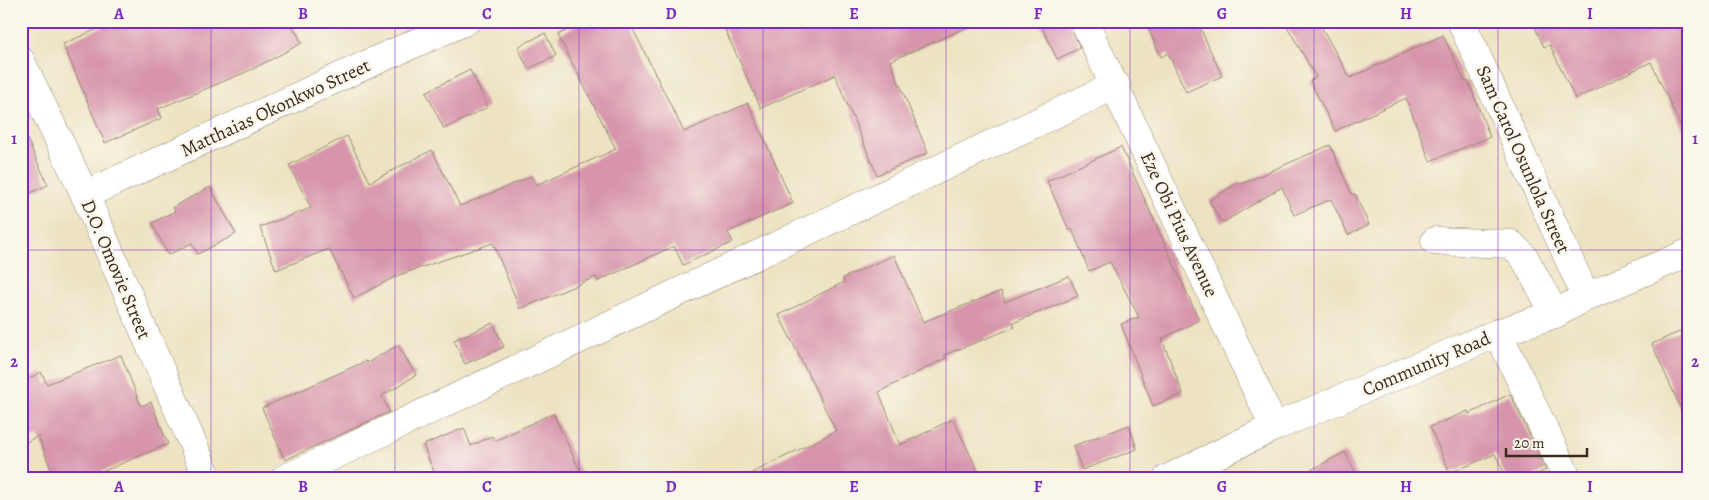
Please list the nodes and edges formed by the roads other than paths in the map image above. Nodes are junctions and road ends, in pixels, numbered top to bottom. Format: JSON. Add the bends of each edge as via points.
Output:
{"nodes":[{"id":1,"x":466,"y":21,"type":"edge"},
{"id":2,"x":1084,"y":21,"type":"edge"},
{"id":3,"x":1461,"y":21,"type":"edge"},
{"id":4,"x":21,"y":61,"type":"edge"},
{"id":5,"x":1116,"y":86,"type":"junction"},
{"id":6,"x":85,"y":195,"type":"junction"},
{"id":7,"x":1435,"y":241,"type":"dead end"},
{"id":8,"x":1688,"y":253,"type":"edge"},
{"id":9,"x":1586,"y":297,"type":"junction"},
{"id":10,"x":1555,"y":314,"type":"junction"},
{"id":11,"x":1498,"y":333,"type":"junction"},
{"id":12,"x":1274,"y":427,"type":"junction"},
{"id":13,"x":208,"y":479,"type":"edge"},
{"id":14,"x":284,"y":479,"type":"edge"},
{"id":15,"x":1166,"y":479,"type":"edge"},
{"id":16,"x":1568,"y":479,"type":"edge"}],
"edges":[{"from":1,"to":6,"type":"street","name":"Matthaias Okonkwo Street"},
{"from":2,"to":5,"type":"street","name":"Eze Obi Pius Avenue"},
{"from":3,"to":9,"type":"street","name":"Sam Carol Osunlola Street"},
{"from":4,"to":6,"type":"street","name":"D.O. Omovie Street"},
{"from":5,"to":12,"type":"street","name":"Eze Obi Pius Avenue"},
{"from":5,"to":14,"type":"street"},
{"from":6,"to":13,"type":"street","name":"D.O. Omovie Street"},
{"from":7,"to":10,"type":"street","via":[[1511,244],[1524,257]]},
{"from":8,"to":9,"type":"street","name":"Community Road"},
{"from":9,"to":10,"type":"street","name":"Community Road"},
{"from":10,"to":11,"type":"street","name":"Community Road"},
{"from":11,"to":12,"type":"street","name":"Community Road"},
{"from":11,"to":16,"type":"street"},
{"from":12,"to":15,"type":"street","name":"Community Road"}]}
